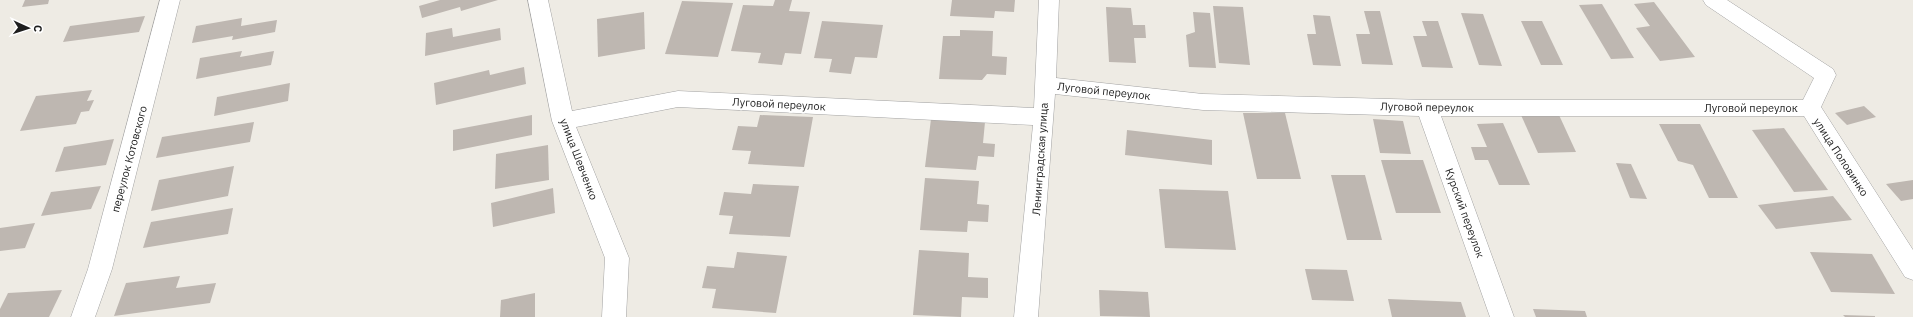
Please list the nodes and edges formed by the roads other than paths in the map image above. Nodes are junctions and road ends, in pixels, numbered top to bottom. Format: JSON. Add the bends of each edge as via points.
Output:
{"nodes":[{"id":1,"x":170,"y":0,"type":"edge"},
{"id":2,"x":538,"y":0,"type":"edge"},
{"id":3,"x":1049,"y":0,"type":"edge"},
{"id":4,"x":1713,"y":0,"type":"edge"},
{"id":5,"x":1045,"y":85,"type":"junction"},
{"id":6,"x":1427,"y":108,"type":"junction"},
{"id":7,"x":1810,"y":108,"type":"junction"},
{"id":8,"x":1044,"y":118,"type":"junction"},
{"id":9,"x":563,"y":121,"type":"junction"},
{"id":10,"x":1913,"y":270,"type":"edge"},
{"id":11,"x":82,"y":317,"type":"edge"},
{"id":12,"x":614,"y":317,"type":"edge"},
{"id":13,"x":1026,"y":317,"type":"edge"},
{"id":14,"x":1502,"y":317,"type":"edge"}],
"edges":[{"from":1,"to":11,"type":"street","name":"переулок Котовского","via":[[100,269]]},
{"from":2,"to":9,"type":"street","name":"улица Шевченко"},
{"from":3,"to":5,"type":"street","name":"Ленинградская улица"},
{"from":4,"to":7,"type":"street","name":"улица Половинко","via":[[1826,75]]},
{"from":5,"to":6,"type":"street","name":"Луговой переулок","via":[[1203,102]]},
{"from":5,"to":8,"type":"street","name":"Ленинградская улица"},
{"from":6,"to":7,"type":"street","name":"Луговой переулок"},
{"from":6,"to":14,"type":"street","name":"Курский переулок"},
{"from":7,"to":10,"type":"street","name":"улица Половинко"},
{"from":8,"to":9,"type":"street","name":"Луговой переулок","via":[[678,98]]},
{"from":8,"to":13,"type":"street","name":"Ленинградская улица"},
{"from":9,"to":12,"type":"street","name":"улица Шевченко","via":[[617,258]]}]}
